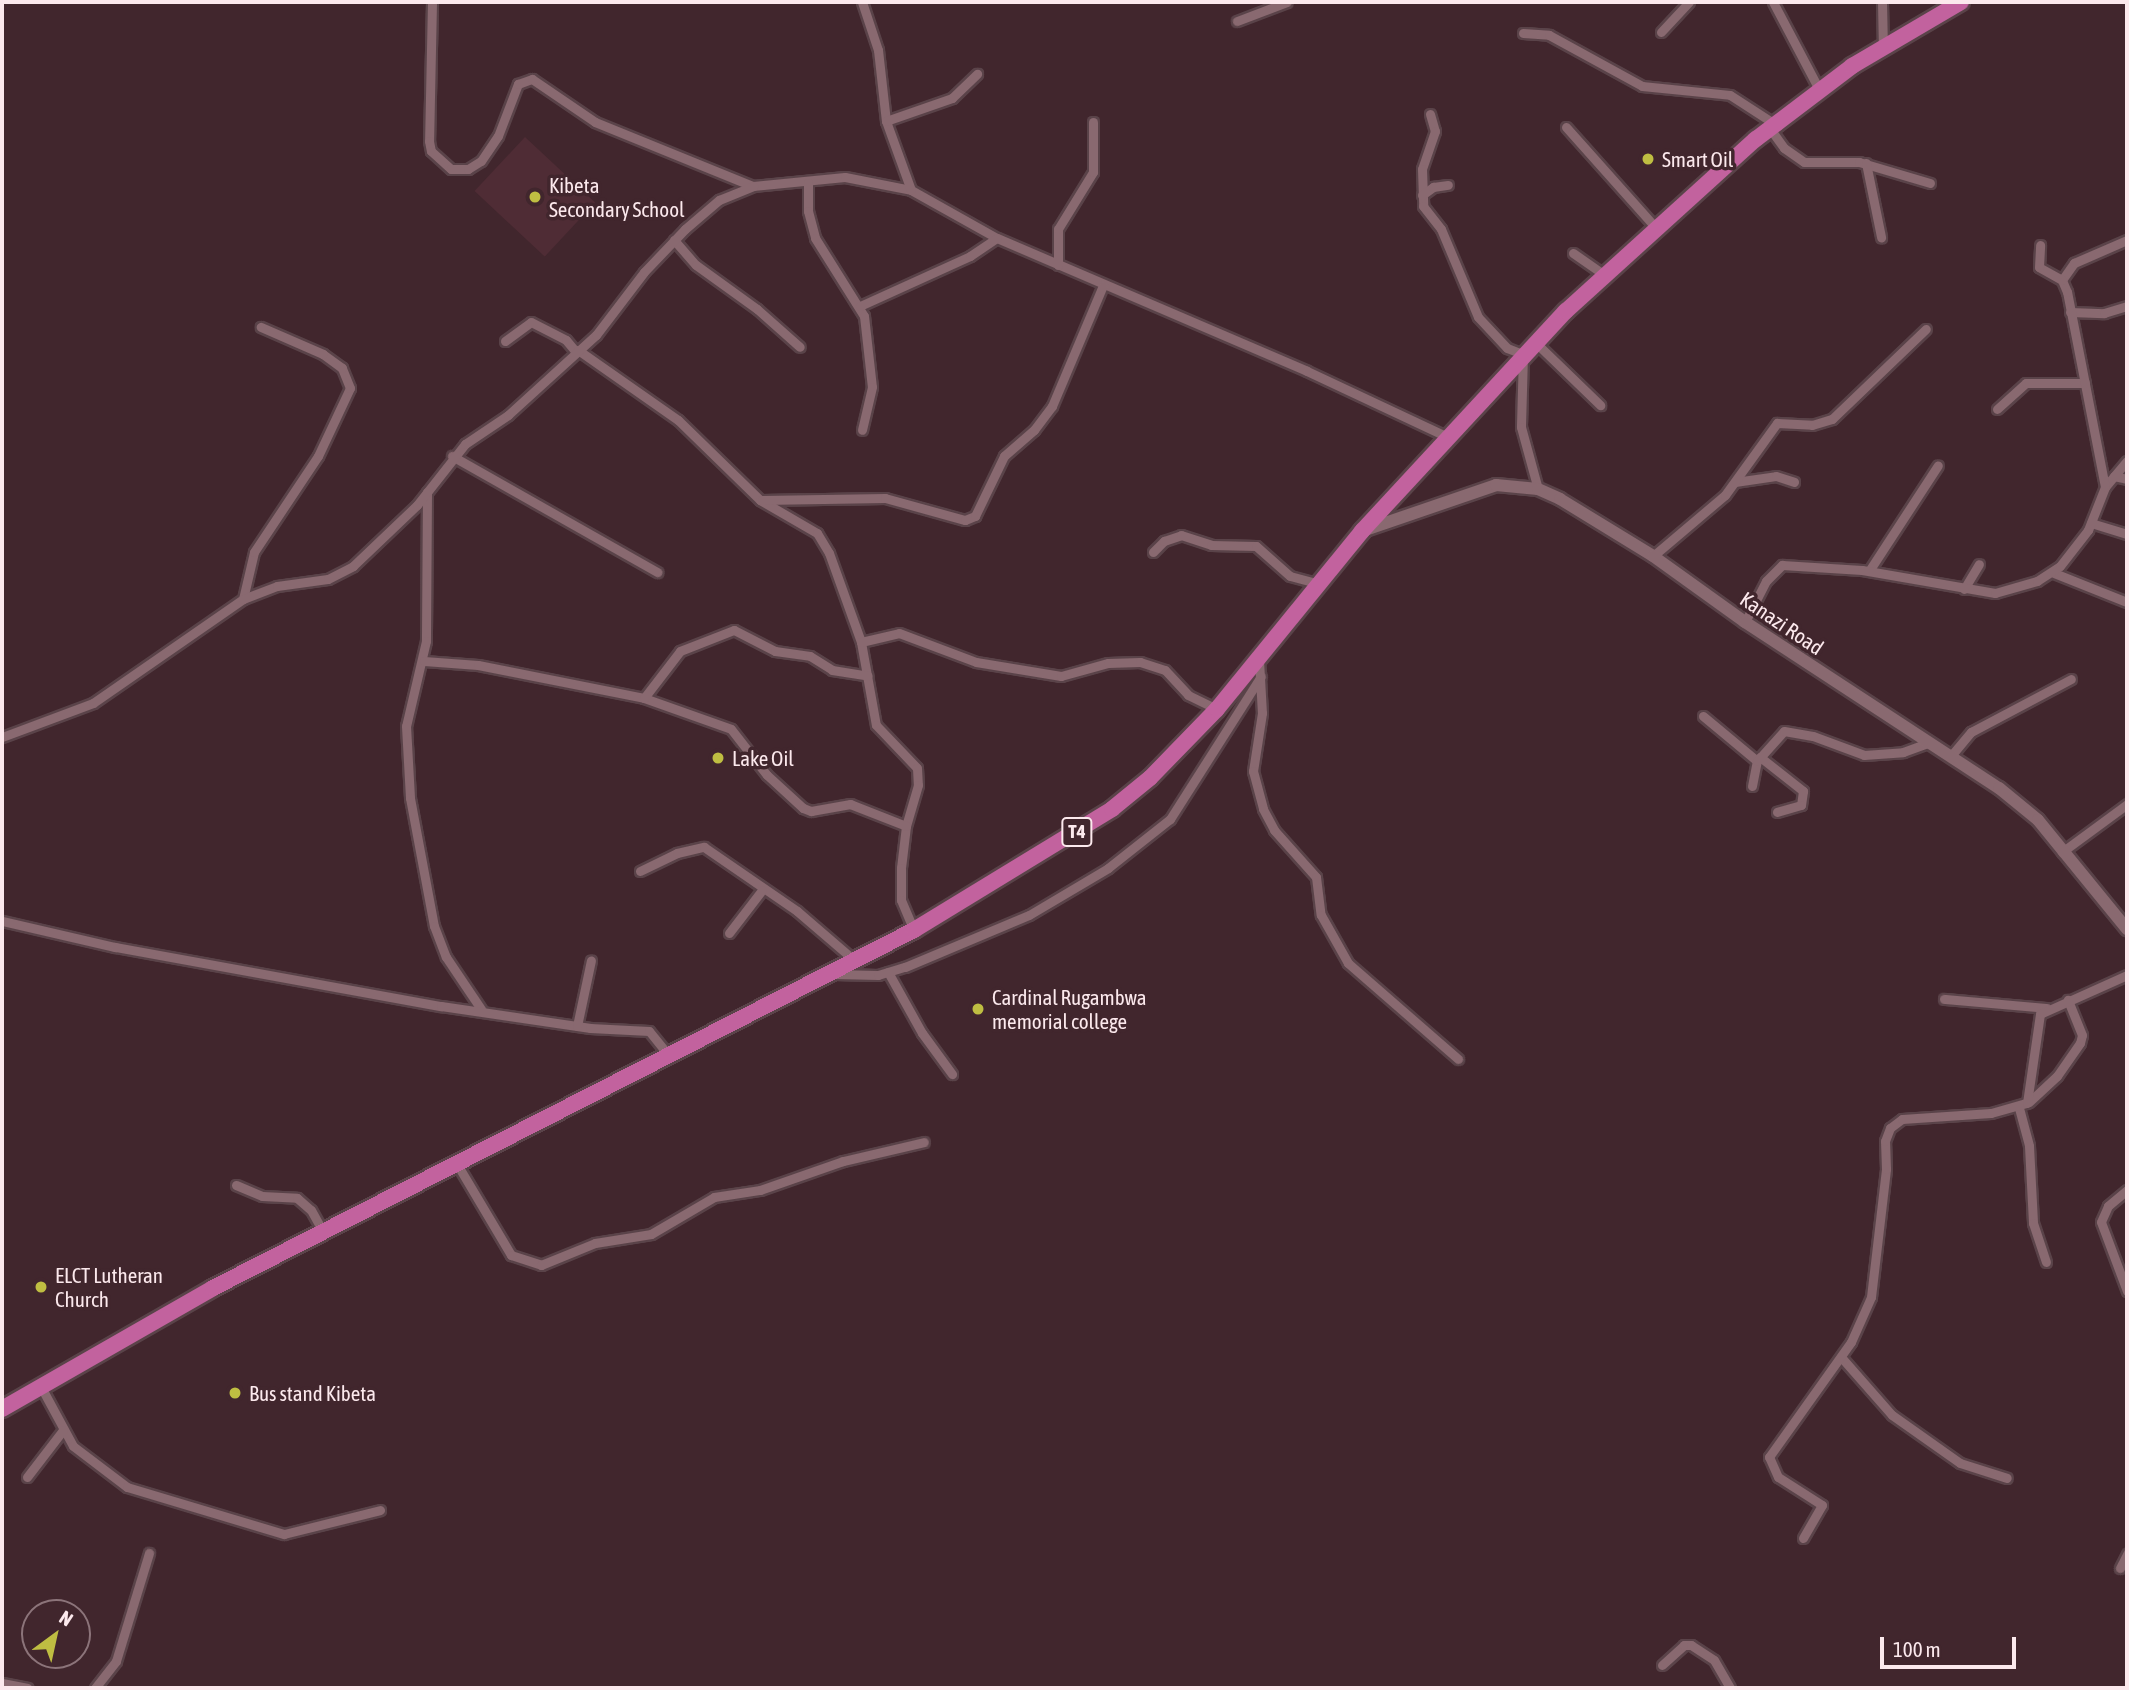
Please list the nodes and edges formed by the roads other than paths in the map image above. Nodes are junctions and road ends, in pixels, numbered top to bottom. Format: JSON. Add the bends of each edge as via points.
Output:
{"nodes":[{"id":1,"x":432,"y":2,"type":"edge"},
{"id":2,"x":862,"y":2,"type":"edge"},
{"id":3,"x":1287,"y":2,"type":"edge"},
{"id":4,"x":1689,"y":2,"type":"edge"},
{"id":5,"x":1773,"y":2,"type":"edge"},
{"id":6,"x":1882,"y":2,"type":"edge"},
{"id":7,"x":1961,"y":2,"type":"edge"},
{"id":8,"x":1237,"y":21,"type":"dead end"},
{"id":9,"x":1661,"y":32,"type":"dead end"},
{"id":10,"x":1523,"y":33,"type":"dead end"},
{"id":11,"x":1883,"y":48,"type":"junction"},
{"id":12,"x":977,"y":74,"type":"dead end"},
{"id":13,"x":1820,"y":91,"type":"junction"},
{"id":14,"x":1430,"y":114,"type":"dead end"},
{"id":15,"x":886,"y":121,"type":"junction"},
{"id":16,"x":1093,"y":122,"type":"dead end"},
{"id":17,"x":1566,"y":127,"type":"dead end"},
{"id":18,"x":1774,"y":128,"type":"junction"},
{"id":19,"x":1866,"y":163,"type":"junction"},
{"id":20,"x":808,"y":183,"type":"junction"},
{"id":21,"x":1930,"y":183,"type":"dead end"},
{"id":22,"x":1448,"y":185,"type":"dead end"},
{"id":23,"x":753,"y":186,"type":"junction"},
{"id":24,"x":911,"y":190,"type":"junction"},
{"id":25,"x":1422,"y":195,"type":"junction"},
{"id":26,"x":1657,"y":229,"type":"junction"},
{"id":27,"x":997,"y":237,"type":"junction"},
{"id":28,"x":1881,"y":237,"type":"dead end"},
{"id":29,"x":674,"y":240,"type":"junction"},
{"id":30,"x":2127,"y":240,"type":"edge"},
{"id":31,"x":2040,"y":245,"type":"dead end"},
{"id":32,"x":1573,"y":253,"type":"dead end"},
{"id":33,"x":1058,"y":265,"type":"junction"},
{"id":34,"x":1608,"y":277,"type":"junction"},
{"id":35,"x":2062,"y":280,"type":"junction"},
{"id":36,"x":1103,"y":285,"type":"junction"},
{"id":37,"x":860,"y":306,"type":"junction"},
{"id":38,"x":2127,"y":306,"type":"edge"},
{"id":39,"x":2070,"y":312,"type":"junction"},
{"id":40,"x":261,"y":327,"type":"dead end"},
{"id":41,"x":1926,"y":329,"type":"dead end"},
{"id":42,"x":505,"y":341,"type":"dead end"},
{"id":43,"x":1535,"y":342,"type":"junction"},
{"id":44,"x":800,"y":347,"type":"dead end"},
{"id":45,"x":577,"y":351,"type":"junction"},
{"id":46,"x":1523,"y":354,"type":"junction"},
{"id":47,"x":2085,"y":383,"type":"junction"},
{"id":48,"x":1600,"y":405,"type":"dead end"},
{"id":49,"x":1997,"y":409,"type":"dead end"},
{"id":50,"x":862,"y":430,"type":"dead end"},
{"id":51,"x":1446,"y":436,"type":"junction"},
{"id":52,"x":452,"y":456,"type":"junction"},
{"id":53,"x":2127,"y":461,"type":"edge"},
{"id":54,"x":1938,"y":464,"type":"dead end"},
{"id":55,"x":2114,"y":476,"type":"junction"},
{"id":56,"x":2127,"y":479,"type":"edge"},
{"id":57,"x":1735,"y":482,"type":"junction"},
{"id":58,"x":1794,"y":482,"type":"dead end"},
{"id":59,"x":2105,"y":487,"type":"junction"},
{"id":60,"x":1538,"y":488,"type":"junction"},
{"id":61,"x":427,"y":490,"type":"junction"},
{"id":62,"x":760,"y":500,"type":"junction"},
{"id":63,"x":2091,"y":523,"type":"junction"},
{"id":64,"x":1362,"y":531,"type":"junction"},
{"id":65,"x":2127,"y":534,"type":"edge"},
{"id":66,"x":1153,"y":552,"type":"dead end"},
{"id":67,"x":1653,"y":556,"type":"junction"},
{"id":68,"x":1979,"y":564,"type":"dead end"},
{"id":69,"x":1869,"y":571,"type":"junction"},
{"id":70,"x":657,"y":572,"type":"dead end"},
{"id":71,"x":2054,"y":573,"type":"junction"},
{"id":72,"x":1320,"y":584,"type":"junction"},
{"id":73,"x":1964,"y":589,"type":"junction"},
{"id":74,"x":243,"y":599,"type":"junction"},
{"id":75,"x":2127,"y":602,"type":"edge"},
{"id":76,"x":1745,"y":622,"type":"junction"},
{"id":77,"x":861,"y":642,"type":"junction"},
{"id":78,"x":424,"y":661,"type":"junction"},
{"id":79,"x":1260,"y":668,"type":"junction"},
{"id":80,"x":868,"y":676,"type":"junction"},
{"id":81,"x":2071,"y":679,"type":"dead end"},
{"id":82,"x":644,"y":698,"type":"junction"},
{"id":83,"x":1217,"y":709,"type":"junction"},
{"id":84,"x":1703,"y":716,"type":"dead end"},
{"id":85,"x":2,"y":737,"type":"edge"},
{"id":86,"x":1928,"y":743,"type":"junction"},
{"id":87,"x":1950,"y":757,"type":"junction"},
{"id":88,"x":1758,"y":759,"type":"junction"},
{"id":89,"x":1752,"y":786,"type":"dead end"},
{"id":90,"x":2127,"y":804,"type":"edge"},
{"id":91,"x":1777,"y":811,"type":"dead end"},
{"id":92,"x":906,"y":826,"type":"junction"},
{"id":93,"x":2062,"y":852,"type":"junction"},
{"id":94,"x":640,"y":872,"type":"dead end"},
{"id":95,"x":762,"y":890,"type":"junction"},
{"id":96,"x":2,"y":921,"type":"edge"},
{"id":97,"x":2127,"y":929,"type":"edge"},
{"id":98,"x":914,"y":930,"type":"junction"},
{"id":99,"x":729,"y":933,"type":"dead end"},
{"id":100,"x":591,"y":960,"type":"dead end"},
{"id":101,"x":854,"y":960,"type":"junction"},
{"id":102,"x":888,"y":972,"type":"junction"},
{"id":103,"x":829,"y":973,"type":"junction"},
{"id":104,"x":2127,"y":975,"type":"edge"},
{"id":105,"x":1944,"y":999,"type":"dead end"},
{"id":106,"x":2068,"y":1000,"type":"junction"},
{"id":107,"x":481,"y":1009,"type":"junction"},
{"id":108,"x":2048,"y":1009,"type":"junction"},
{"id":109,"x":577,"y":1026,"type":"junction"},
{"id":110,"x":669,"y":1056,"type":"junction"},
{"id":111,"x":1458,"y":1059,"type":"dead end"},
{"id":112,"x":952,"y":1074,"type":"dead end"},
{"id":113,"x":2023,"y":1105,"type":"junction"},
{"id":114,"x":924,"y":1142,"type":"dead end"},
{"id":115,"x":457,"y":1164,"type":"junction"},
{"id":116,"x":236,"y":1185,"type":"dead end"},
{"id":117,"x":2127,"y":1190,"type":"edge"},
{"id":118,"x":323,"y":1232,"type":"junction"},
{"id":119,"x":2046,"y":1262,"type":"dead end"},
{"id":120,"x":2127,"y":1291,"type":"edge"},
{"id":121,"x":1841,"y":1357,"type":"junction"},
{"id":122,"x":40,"y":1385,"type":"junction"},
{"id":123,"x":2,"y":1409,"type":"edge"},
{"id":124,"x":62,"y":1430,"type":"junction"},
{"id":125,"x":27,"y":1477,"type":"dead end"},
{"id":126,"x":2007,"y":1478,"type":"dead end"},
{"id":127,"x":380,"y":1510,"type":"dead end"},
{"id":128,"x":1803,"y":1538,"type":"dead end"},
{"id":129,"x":149,"y":1553,"type":"dead end"},
{"id":130,"x":2127,"y":1554,"type":"edge"},
{"id":131,"x":2120,"y":1568,"type":"dead end"},
{"id":132,"x":1662,"y":1665,"type":"dead end"},
{"id":133,"x":2,"y":1684,"type":"edge"},
{"id":134,"x":28,"y":1688,"type":"edge"},
{"id":135,"x":95,"y":1688,"type":"edge"},
{"id":136,"x":1730,"y":1688,"type":"edge"}],
"edges":[{"from":1,"to":23,"type":"street","via":[[429,141],[431,150],[452,169],[468,169],[481,161],[498,136],[517,84],[528,78],[595,122]]},
{"from":2,"to":15,"type":"street","via":[[878,50]]},
{"from":3,"to":8,"type":"street"},
{"from":4,"to":9,"type":"street"},
{"from":5,"to":13,"type":"street"},
{"from":6,"to":11,"type":"street"},
{"from":7,"to":11,"type":"highway","number":"T4"},
{"from":10,"to":18,"type":"street","via":[[1549,35],[1642,86],[1730,95]]},
{"from":11,"to":13,"type":"highway","number":"T4"},
{"from":12,"to":15,"type":"street","via":[[952,98]]},
{"from":13,"to":18,"type":"highway","number":"T4"},
{"from":14,"to":25,"type":"street","via":[[1435,131],[1422,169]]},
{"from":15,"to":24,"type":"street"},
{"from":16,"to":33,"type":"street","via":[[1093,172],[1058,229]]},
{"from":17,"to":26,"type":"street"},
{"from":18,"to":19,"type":"street","via":[[1784,148],[1804,162]]},
{"from":18,"to":26,"type":"highway","number":"T4"},
{"from":19,"to":21,"type":"street"},
{"from":19,"to":28,"type":"street"},
{"from":20,"to":23,"type":"street"},
{"from":20,"to":24,"type":"street","via":[[845,177]]},
{"from":20,"to":37,"type":"street","via":[[808,211],[816,238]]},
{"from":22,"to":25,"type":"street"},
{"from":23,"to":29,"type":"street","via":[[712,206]]},
{"from":24,"to":27,"type":"street"},
{"from":25,"to":46,"type":"street","via":[[1424,211],[1441,229],[1478,317],[1497,340]]},
{"from":26,"to":34,"type":"highway","number":"T4"},
{"from":27,"to":33,"type":"street"},
{"from":27,"to":37,"type":"street","via":[[951,266]]},
{"from":29,"to":44,"type":"street","via":[[696,265]]},
{"from":29,"to":45,"type":"street","via":[[604,326]]},
{"from":30,"to":35,"type":"street","via":[[2074,263]]},
{"from":31,"to":35,"type":"street","via":[[2039,267]]},
{"from":32,"to":34,"type":"street"},
{"from":33,"to":36,"type":"street"},
{"from":34,"to":43,"type":"highway","number":"T4"},
{"from":35,"to":39,"type":"street"},
{"from":36,"to":51,"type":"street","via":[[1307,370]]},
{"from":36,"to":62,"type":"street","via":[[1052,406],[1034,430],[1004,456],[975,516],[965,520],[885,498]]},
{"from":37,"to":50,"type":"street","via":[[872,387]]},
{"from":38,"to":39,"type":"street","via":[[2104,313]]},
{"from":39,"to":47,"type":"street"},
{"from":40,"to":74,"type":"street","via":[[323,354],[342,368],[350,388],[349,400],[318,456],[254,552]]},
{"from":41,"to":57,"type":"street","via":[[1832,419],[1812,425],[1777,423]]},
{"from":42,"to":45,"type":"street","via":[[531,322]]},
{"from":43,"to":46,"type":"highway","number":"T4"},
{"from":43,"to":48,"type":"street"},
{"from":45,"to":52,"type":"street","via":[[508,415]]},
{"from":45,"to":62,"type":"street","via":[[678,420]]},
{"from":46,"to":51,"type":"highway","number":"T4"},
{"from":46,"to":60,"type":"street","via":[[1521,428]]},
{"from":47,"to":49,"type":"street","via":[[2026,383]]},
{"from":47,"to":59,"type":"street"},
{"from":51,"to":64,"type":"highway","number":"T4"},
{"from":52,"to":61,"type":"street"},
{"from":52,"to":70,"type":"street"},
{"from":53,"to":55,"type":"street"},
{"from":54,"to":69,"type":"street"},
{"from":55,"to":56,"type":"street"},
{"from":55,"to":59,"type":"street"},
{"from":57,"to":58,"type":"street","via":[[1776,475]]},
{"from":57,"to":67,"type":"street","via":[[1707,513]]},
{"from":59,"to":63,"type":"street"},
{"from":60,"to":64,"type":"main road","name":"Kanazi Road","via":[[1496,485]]},
{"from":60,"to":67,"type":"main road","name":"Kanazi Road"},
{"from":61,"to":74,"type":"street","via":[[380,541],[340,575],[277,586]]},
{"from":61,"to":78,"type":"street"},
{"from":62,"to":77,"type":"street","via":[[817,533],[829,553]]},
{"from":63,"to":65,"type":"street"},
{"from":63,"to":71,"type":"street"},
{"from":64,"to":72,"type":"highway","number":"T4"},
{"from":66,"to":72,"type":"street","via":[[1164,541],[1181,535],[1211,545],[1256,545],[1290,576]]},
{"from":67,"to":76,"type":"main road","name":"Kanazi Road"},
{"from":68,"to":73,"type":"street"},
{"from":69,"to":73,"type":"street"},
{"from":69,"to":76,"type":"street","via":[[1782,565],[1773,571]]},
{"from":71,"to":73,"type":"street","via":[[1995,593]]},
{"from":71,"to":75,"type":"street"},
{"from":72,"to":79,"type":"highway","number":"T4"},
{"from":74,"to":85,"type":"street","via":[[93,703]]},
{"from":76,"to":86,"type":"main road","name":"Kanazi Road"},
{"from":77,"to":80,"type":"street"},
{"from":77,"to":83,"type":"street","via":[[899,633],[976,662],[1061,676],[1108,663],[1140,662],[1164,670],[1188,695]]},
{"from":78,"to":82,"type":"street","via":[[478,665]]},
{"from":78,"to":107,"type":"street","via":[[405,726],[417,845],[441,946]]},
{"from":79,"to":83,"type":"highway","number":"T4"},
{"from":79,"to":102,"type":"street","via":[[1192,790],[1145,842],[1029,915]]},
{"from":79,"to":111,"type":"street","via":[[1254,787],[1273,830],[1316,877],[1321,915],[1348,962]]},
{"from":80,"to":82,"type":"street","via":[[832,670],[810,656],[775,651],[734,630],[680,651]]},
{"from":80,"to":92,"type":"street","via":[[876,725],[917,768],[918,785]]},
{"from":81,"to":87,"type":"street","via":[[1971,732]]},
{"from":82,"to":92,"type":"street","via":[[731,729],[767,775],[803,808],[811,811],[850,804]]},
{"from":83,"to":98,"type":"highway","number":"T4","via":[[1150,778],[1112,809]]},
{"from":84,"to":88,"type":"street"},
{"from":86,"to":87,"type":"main road","name":"Kanazi Road"},
{"from":86,"to":88,"type":"street","via":[[1903,752],[1864,755],[1813,736],[1784,731]]},
{"from":87,"to":93,"type":"main road","name":"Kanazi Road","via":[[2019,803]]},
{"from":88,"to":89,"type":"street"},
{"from":88,"to":91,"type":"street","via":[[1803,791],[1801,806]]},
{"from":90,"to":93,"type":"street"},
{"from":92,"to":98,"type":"street","via":[[900,893]]},
{"from":93,"to":97,"type":"main road","name":"Kanazi Road"},
{"from":94,"to":95,"type":"street","via":[[677,853],[704,846]]},
{"from":95,"to":99,"type":"street"},
{"from":95,"to":101,"type":"street","via":[[808,920]]},
{"from":96,"to":107,"type":"street","via":[[115,947]]},
{"from":98,"to":101,"type":"highway","number":"T4"},
{"from":100,"to":109,"type":"street"},
{"from":101,"to":103,"type":"highway","number":"T4"},
{"from":102,"to":103,"type":"street"},
{"from":102,"to":112,"type":"street","via":[[922,1033]]},
{"from":103,"to":110,"type":"highway","number":"T4"},
{"from":104,"to":106,"type":"street"},
{"from":105,"to":108,"type":"street"},
{"from":106,"to":108,"type":"street"},
{"from":106,"to":113,"type":"street","via":[[2082,1035],[2080,1043],[2047,1088]]},
{"from":107,"to":109,"type":"street"},
{"from":108,"to":113,"type":"street","via":[[2035,1025],[2032,1087]]},
{"from":109,"to":110,"type":"street","via":[[649,1031]]},
{"from":110,"to":115,"type":"highway","number":"T4"},
{"from":113,"to":119,"type":"street","via":[[2033,1223]]},
{"from":113,"to":121,"type":"street","via":[[1902,1119],[1890,1128],[1885,1141],[1871,1297]]},
{"from":114,"to":115,"type":"street","via":[[843,1161],[760,1190],[714,1198],[651,1234],[595,1243],[541,1265],[511,1255]]},
{"from":115,"to":118,"type":"highway","number":"T4"},
{"from":116,"to":118,"type":"street","via":[[262,1196],[296,1198],[311,1210]]},
{"from":117,"to":120,"type":"street","via":[[2108,1206],[2101,1222]]},
{"from":118,"to":122,"type":"highway","number":"T4"},
{"from":121,"to":126,"type":"street","via":[[1892,1415],[1960,1463]]},
{"from":121,"to":128,"type":"street","via":[[1769,1457],[1779,1478],[1822,1505]]},
{"from":122,"to":123,"type":"highway","number":"T4"},
{"from":122,"to":124,"type":"street"},
{"from":124,"to":125,"type":"street"},
{"from":124,"to":127,"type":"street","via":[[83,1455],[127,1487],[284,1534]]},
{"from":129,"to":135,"type":"street","via":[[116,1661]]},
{"from":130,"to":131,"type":"street"},
{"from":132,"to":136,"type":"street","via":[[1691,1644],[1714,1660]]},
{"from":133,"to":134,"type":"street"}]}
